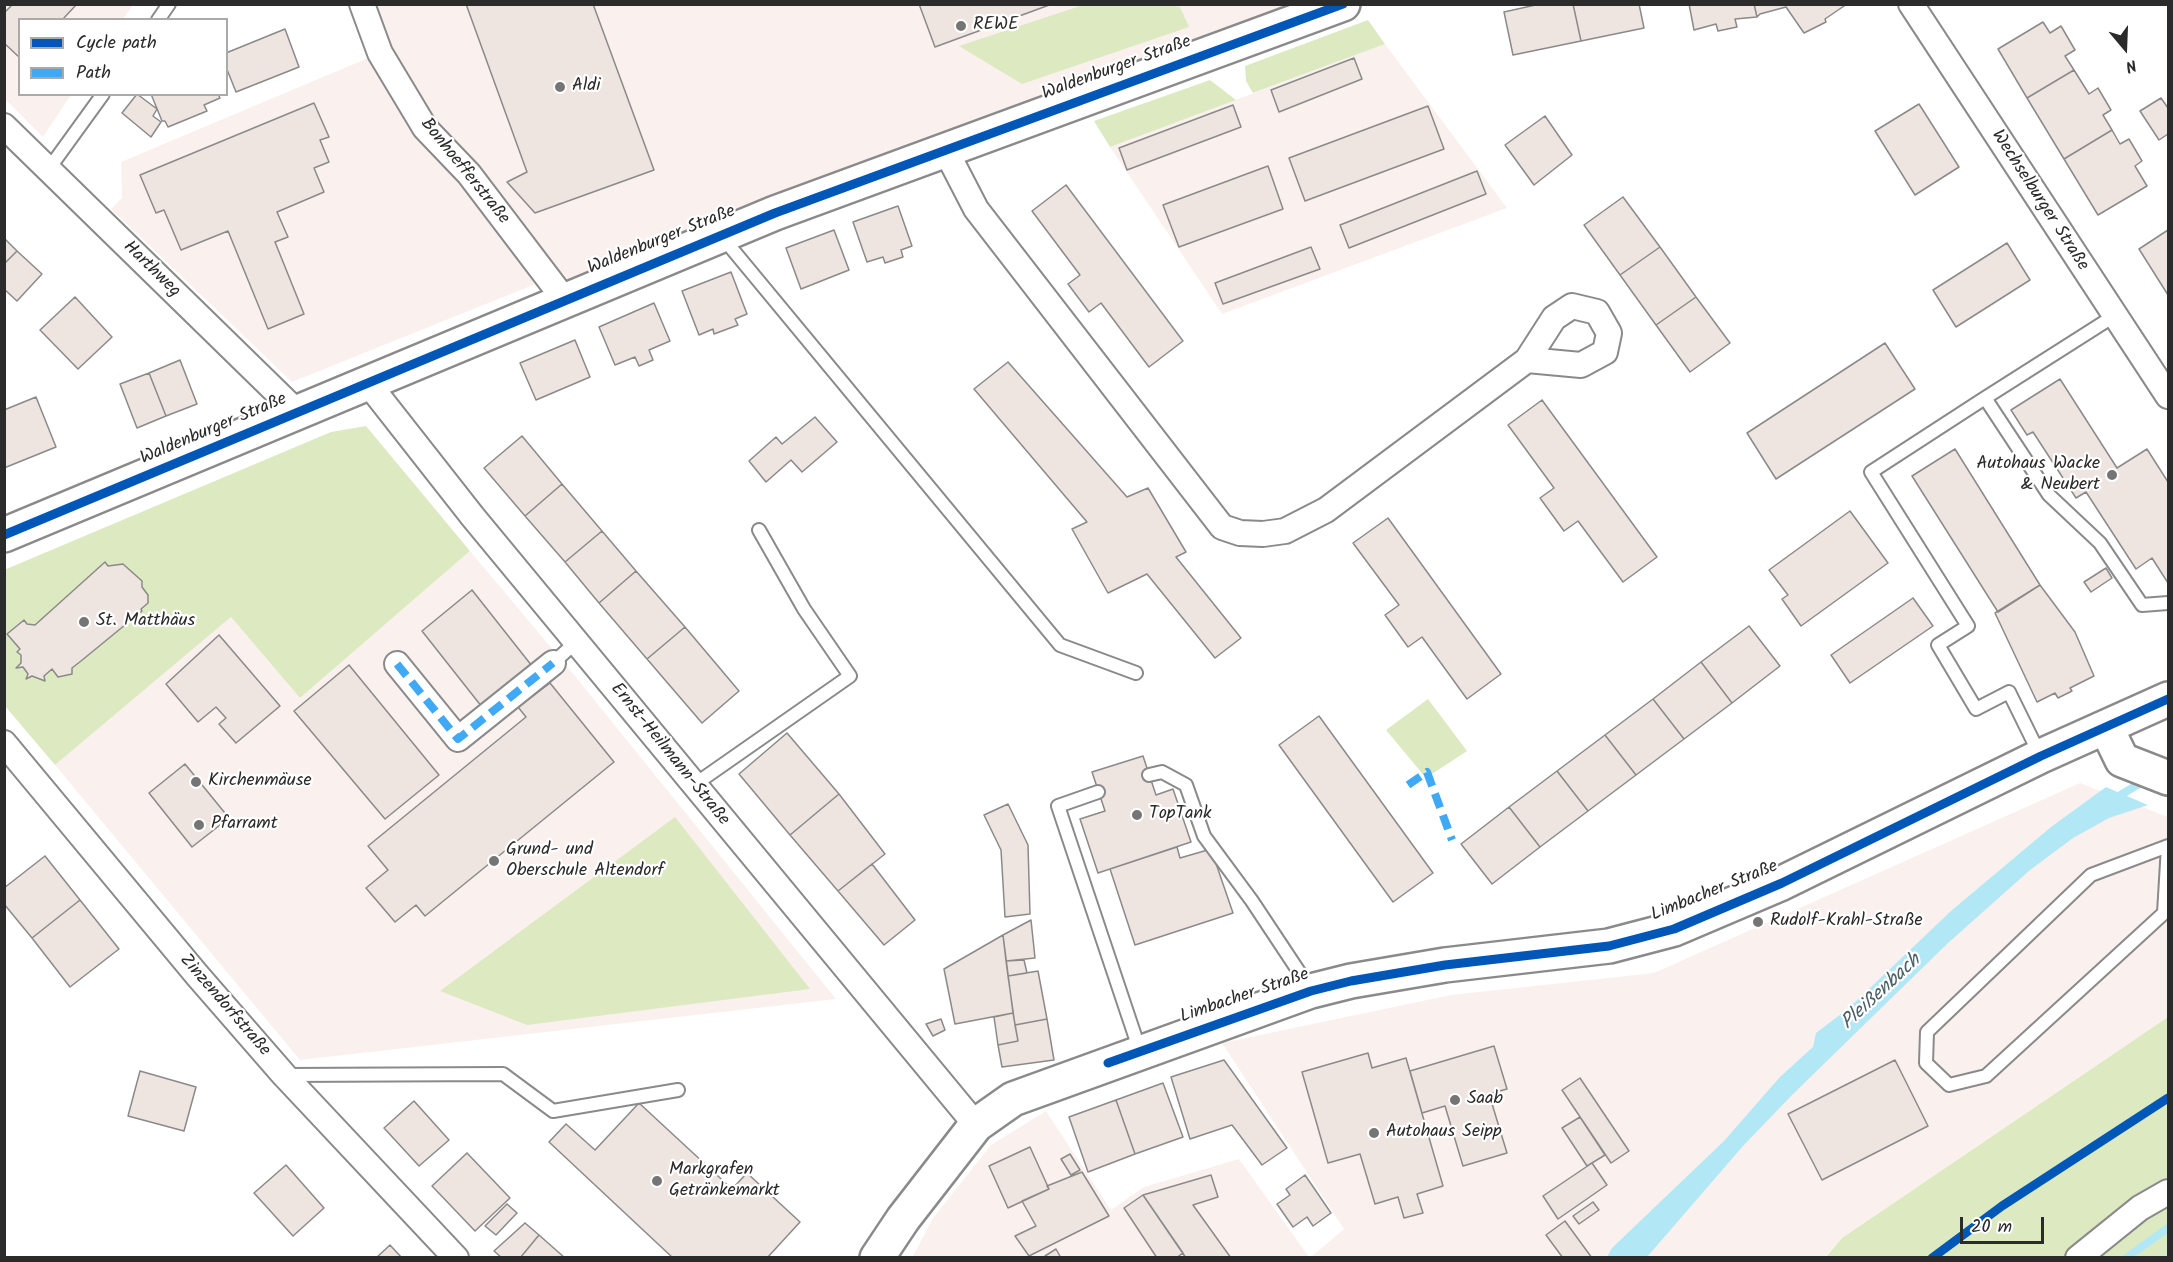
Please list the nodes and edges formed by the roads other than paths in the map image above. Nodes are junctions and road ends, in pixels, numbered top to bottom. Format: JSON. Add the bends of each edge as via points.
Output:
{"nodes":[{"id":1,"x":169,"y":4,"type":"edge"},
{"id":2,"x":362,"y":4,"type":"edge"},
{"id":3,"x":1343,"y":4,"type":"edge"},
{"id":4,"x":1911,"y":4,"type":"edge"},
{"id":5,"x":159,"y":18,"type":"edge"},
{"id":6,"x":102,"y":96,"type":"edge"},
{"id":7,"x":4,"y":126,"type":"edge"},
{"id":8,"x":945,"y":149,"type":"junction"},
{"id":9,"x":48,"y":170,"type":"junction"},
{"id":10,"x":721,"y":235,"type":"junction"},
{"id":11,"x":564,"y":299,"type":"junction"},
{"id":12,"x":2115,"y":316,"type":"junction"},
{"id":13,"x":1527,"y":360,"type":"dead end"},
{"id":14,"x":367,"y":382,"type":"junction"},
{"id":15,"x":2169,"y":396,"type":"edge"},
{"id":16,"x":1986,"y":398,"type":"junction"},
{"id":17,"x":298,"y":413,"type":"junction"},
{"id":18,"x":759,"y":530,"type":"dead end"},
{"id":19,"x":4,"y":535,"type":"edge"},
{"id":20,"x":2169,"y":603,"type":"edge"},
{"id":21,"x":576,"y":642,"type":"junction"},
{"id":22,"x":553,"y":663,"type":"joint"},
{"id":23,"x":397,"y":664,"type":"dead end"},
{"id":24,"x":1136,"y":673,"type":"dead end"},
{"id":25,"x":2169,"y":699,"type":"edge"},
{"id":26,"x":2106,"y":727,"type":"junction"},
{"id":27,"x":4,"y":743,"type":"edge"},
{"id":28,"x":2041,"y":756,"type":"junction"},
{"id":29,"x":1149,"y":776,"type":"dead end"},
{"id":30,"x":2169,"y":778,"type":"edge"},
{"id":31,"x":694,"y":785,"type":"junction"},
{"id":32,"x":1098,"y":792,"type":"dead end"},
{"id":33,"x":2168,"y":846,"type":"edge"},
{"id":34,"x":1311,"y":991,"type":"junction"},
{"id":35,"x":1140,"y":1051,"type":"junction"},
{"id":36,"x":284,"y":1075,"type":"junction"},
{"id":37,"x":678,"y":1090,"type":"dead end"},
{"id":38,"x":976,"y":1125,"type":"junction"},
{"id":39,"x":2169,"y":1192,"type":"edge"},
{"id":40,"x":456,"y":1257,"type":"edge"},
{"id":41,"x":877,"y":1257,"type":"edge"},
{"id":42,"x":2078,"y":1257,"type":"edge"}],
"edges":[{"from":1,"to":5,"type":"lane"},
{"from":2,"to":11,"type":"street","name":"Bonhoefferstraße","via":[[380,53],[425,128],[469,174]]},
{"from":3,"to":8,"type":"street","name":"Waldenburger Straße"},
{"from":4,"to":12,"type":"street","name":"Wechselburger Straße"},
{"from":6,"to":9,"type":"lane"},
{"from":7,"to":9,"type":"street","name":"Harthweg"},
{"from":8,"to":10,"type":"street","name":"Waldenburger Straße"},
{"from":8,"to":13,"type":"street","via":[[976,209],[1222,527],[1240,533],[1285,531],[1326,510]]},
{"from":9,"to":17,"type":"street","name":"Harthweg"},
{"from":10,"to":11,"type":"street","name":"Waldenburger Straße"},
{"from":10,"to":24,"type":"lane","via":[[1060,645]]},
{"from":11,"to":14,"type":"street","name":"Waldenburger Straße"},
{"from":12,"to":15,"type":"street","name":"Wechselburger Straße"},
{"from":12,"to":16,"type":"lane"},
{"from":14,"to":17,"type":"street","name":"Waldenburger Straße"},
{"from":14,"to":21,"type":"street","name":"Ernst-Heilmann-Straße"},
{"from":16,"to":20,"type":"lane","via":[[2049,495],[2100,543],[2142,605]]},
{"from":16,"to":28,"type":"lane","via":[[1871,472],[1968,626],[1938,645],[1976,708],[2009,692]]},
{"from":17,"to":19,"type":"street","name":"Waldenburger Straße"},
{"from":18,"to":31,"type":"lane","via":[[804,609],[850,676]]},
{"from":21,"to":22,"type":"lane"},
{"from":21,"to":31,"type":"street","name":"Ernst-Heilmann-Straße"},
{"from":22,"to":23,"type":"street","via":[[458,738]]},
{"from":25,"to":26,"type":"street","name":"Limbacher Straße"},
{"from":26,"to":28,"type":"street","name":"Limbacher Straße"},
{"from":26,"to":30,"type":"street","via":[[2122,760]]},
{"from":27,"to":36,"type":"street","name":"Zinzendorfstraße"},
{"from":28,"to":34,"type":"street","name":"Limbacher Straße","via":[[1782,883],[1674,929],[1609,946],[1445,965]]},
{"from":29,"to":34,"type":"lane","via":[[1162,772],[1186,784],[1204,836]]},
{"from":31,"to":38,"type":"street","name":"Ernst-Heilmann-Straße"},
{"from":32,"to":35,"type":"lane","via":[[1058,806]]},
{"from":33,"to":33,"type":"lane","via":[[2164,913],[1986,1076],[1949,1085],[1926,1063],[1926,1032],[2091,875]]},
{"from":34,"to":35,"type":"street","name":"Limbacher Straße"},
{"from":35,"to":38,"type":"street","name":"Limbacher Straße","via":[[1013,1099]]},
{"from":36,"to":37,"type":"lane","via":[[503,1074],[553,1111]]},
{"from":36,"to":40,"type":"street","name":"Zinzendorfstraße"},
{"from":38,"to":41,"type":"street","name":"Limbacher Straße"},
{"from":39,"to":42,"type":"street","via":[[2140,1208]]}]}
